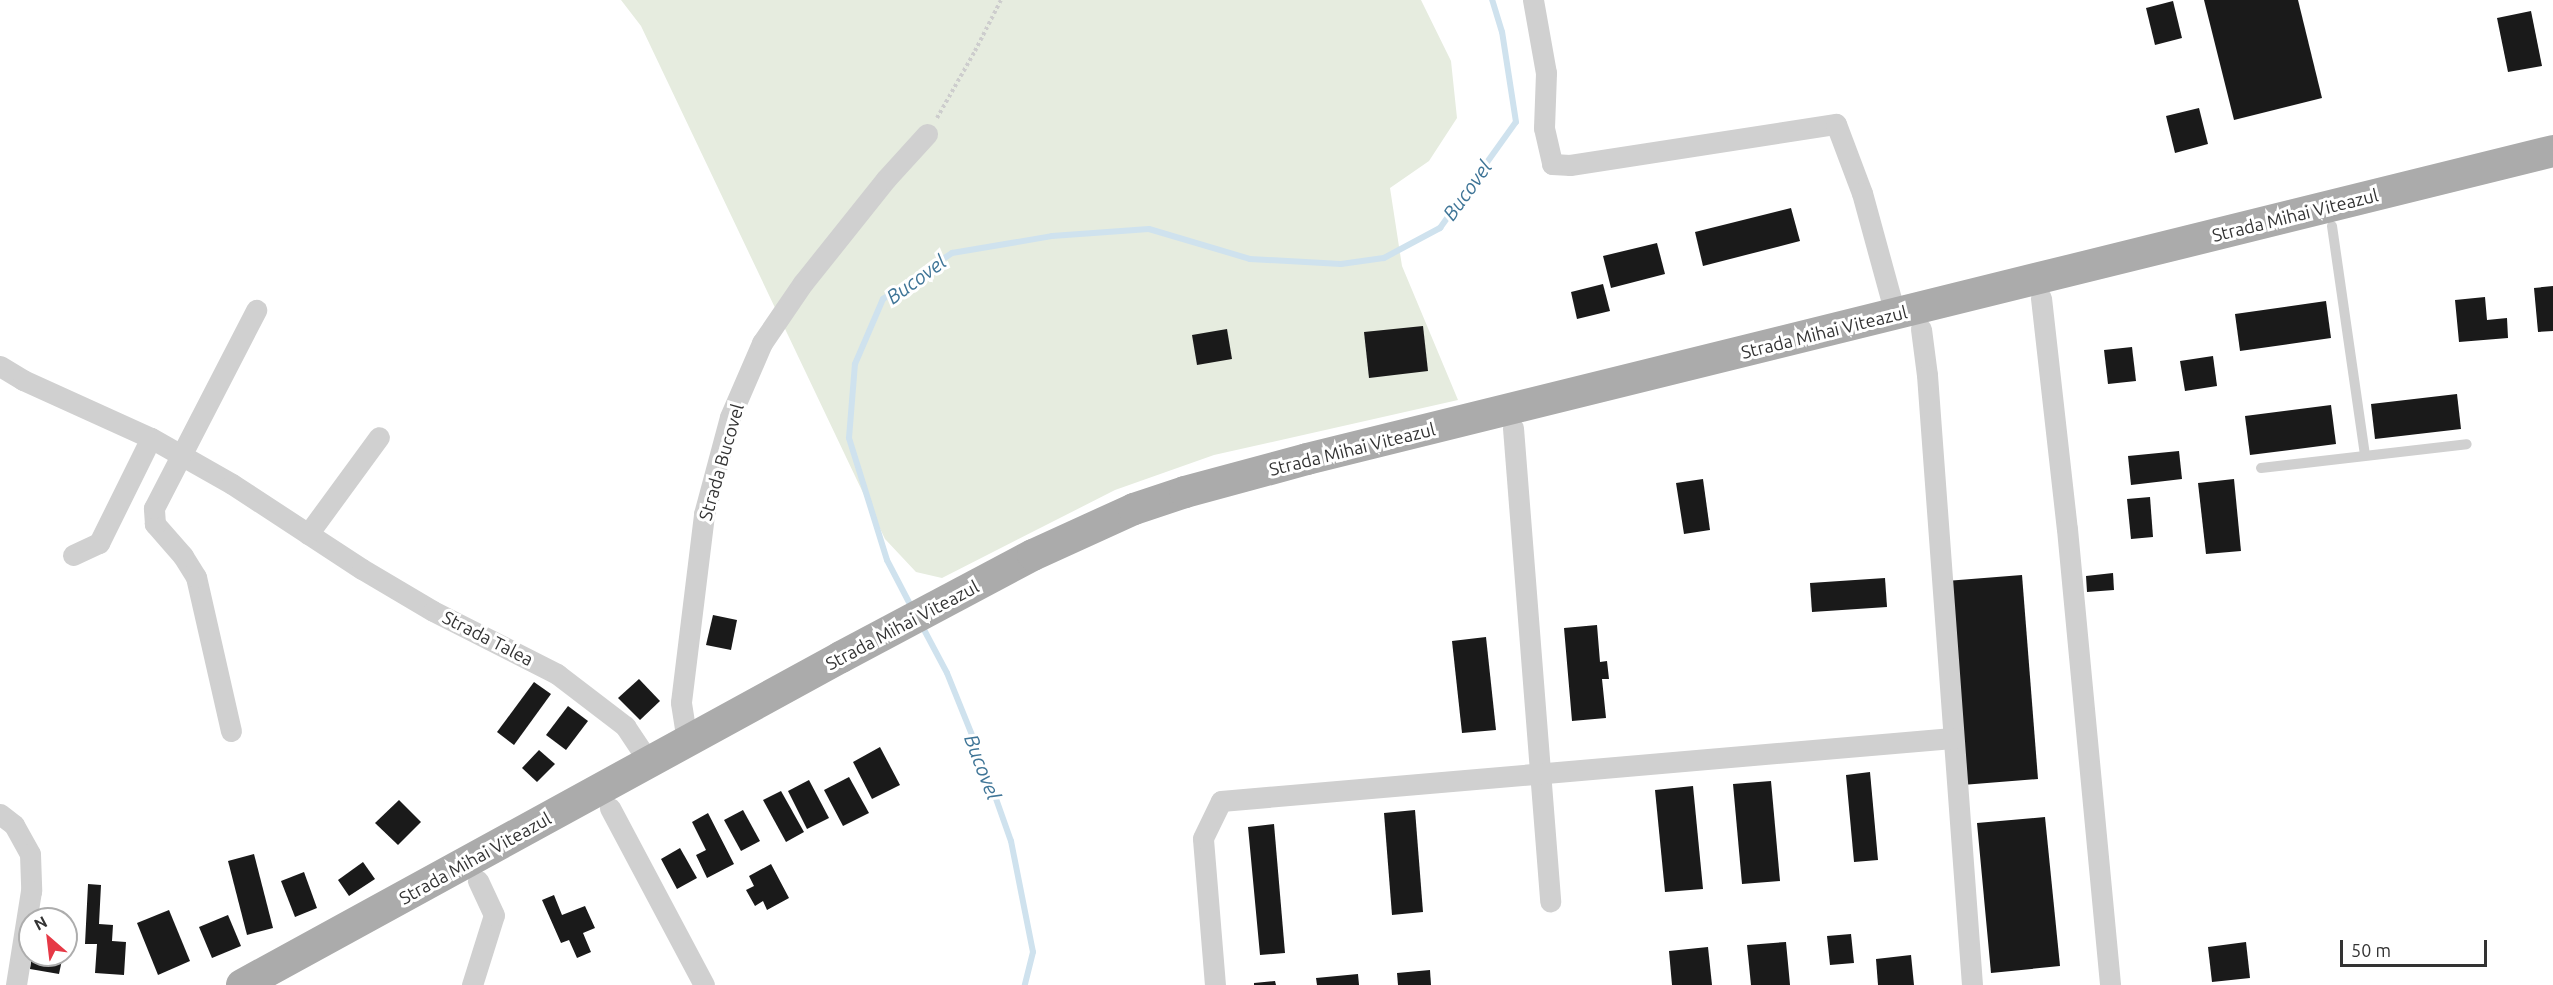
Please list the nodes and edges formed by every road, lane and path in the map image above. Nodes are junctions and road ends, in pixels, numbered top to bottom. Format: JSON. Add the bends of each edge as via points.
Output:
{"nodes":[{"id":1,"x":1001,"y":0,"type":"edge"},
{"id":2,"x":1533,"y":0,"type":"edge"},
{"id":3,"x":927,"y":134,"type":"joint"},
{"id":4,"x":2553,"y":152,"type":"edge"},
{"id":5,"x":2553,"y":170,"type":"edge"},
{"id":6,"x":2332,"y":226,"type":"junction"},
{"id":7,"x":2041,"y":298,"type":"junction"},
{"id":8,"x":256,"y":310,"type":"dead end"},
{"id":9,"x":1908,"y":322,"type":"junction"},
{"id":10,"x":0,"y":366,"type":"edge"},
{"id":11,"x":1513,"y":428,"type":"junction"},
{"id":12,"x":379,"y":437,"type":"dead end"},
{"id":13,"x":151,"y":438,"type":"junction"},
{"id":14,"x":2467,"y":444,"type":"dead end"},
{"id":15,"x":182,"y":455,"type":"junction"},
{"id":16,"x":2365,"y":456,"type":"junction"},
{"id":17,"x":2261,"y":468,"type":"dead end"},
{"id":18,"x":309,"y":534,"type":"junction"},
{"id":19,"x":73,"y":555,"type":"dead end"},
{"id":20,"x":982,"y":594,"type":"junction"},
{"id":21,"x":845,"y":666,"type":"junction"},
{"id":22,"x":231,"y":731,"type":"dead end"},
{"id":23,"x":1952,"y":738,"type":"junction"},
{"id":24,"x":687,"y":741,"type":"junction"},
{"id":25,"x":649,"y":762,"type":"junction"},
{"id":26,"x":1541,"y":775,"type":"junction"},
{"id":27,"x":610,"y":808,"type":"junction"},
{"id":28,"x":0,"y":814,"type":"edge"},
{"id":29,"x":478,"y":880,"type":"junction"},
{"id":30,"x":1550,"y":902,"type":"dead end"},
{"id":31,"x":16,"y":985,"type":"edge"},
{"id":32,"x":242,"y":985,"type":"edge"},
{"id":33,"x":288,"y":985,"type":"edge"},
{"id":34,"x":472,"y":985,"type":"edge"},
{"id":35,"x":704,"y":985,"type":"edge"},
{"id":36,"x":1215,"y":985,"type":"edge"},
{"id":37,"x":1972,"y":985,"type":"edge"},
{"id":38,"x":2110,"y":985,"type":"edge"}],
"edges":[{"from":1,"to":3,"type":"path"},
{"from":2,"to":9,"type":"street","via":[[1546,73],[1544,128],[1552,164],[1569,165],[1836,124]]},
{"from":3,"to":24,"type":"street","name":"Strada Bucovel","via":[[803,284],[762,343],[730,417],[704,514],[681,702]]},
{"from":4,"to":9,"type":"main road","name":"Strada Mihai Viteazul"},
{"from":5,"to":6,"type":"main road","name":"Strada Mihai Viteazul"},
{"from":6,"to":7,"type":"main road","name":"Strada Mihai Viteazul"},
{"from":6,"to":16,"type":"lane"},
{"from":7,"to":9,"type":"main road","name":"Strada Mihai Viteazul"},
{"from":7,"to":38,"type":"street"},
{"from":8,"to":15,"type":"street"},
{"from":9,"to":11,"type":"main road","name":"Strada Mihai Viteazul"},
{"from":9,"to":20,"type":"main road","name":"Strada Mihai Viteazul","via":[[1185,492],[1091,527]]},
{"from":9,"to":23,"type":"street","via":[[1927,375]]},
{"from":10,"to":13,"type":"street","name":"Strada Talea"},
{"from":11,"to":20,"type":"main road","name":"Strada Mihai Viteazul","via":[[1163,521]]},
{"from":11,"to":26,"type":"street"},
{"from":12,"to":18,"type":"street"},
{"from":13,"to":15,"type":"street","name":"Strada Talea"},
{"from":13,"to":19,"type":"street","via":[[99,543]]},
{"from":14,"to":16,"type":"lane"},
{"from":15,"to":18,"type":"street","name":"Strada Talea"},
{"from":15,"to":22,"type":"street","via":[[153,508],[155,524],[196,577]]},
{"from":16,"to":17,"type":"lane"},
{"from":18,"to":25,"type":"street","name":"Strada Talea","via":[[433,611],[557,674],[626,726]]},
{"from":20,"to":21,"type":"main road","name":"Strada Mihai Viteazul"},
{"from":21,"to":24,"type":"main road","name":"Strada Mihai Viteazul"},
{"from":21,"to":27,"type":"main road","name":"Strada Mihai Viteazul"},
{"from":23,"to":26,"type":"street"},
{"from":23,"to":37,"type":"street"},
{"from":24,"to":25,"type":"main road","name":"Strada Mihai Viteazul"},
{"from":25,"to":32,"type":"main road","name":"Strada Mihai Viteazul"},
{"from":26,"to":30,"type":"street"},
{"from":26,"to":36,"type":"street","via":[[1221,801],[1203,838]]},
{"from":27,"to":29,"type":"main road","name":"Strada Mihai Viteazul"},
{"from":27,"to":35,"type":"street"},
{"from":28,"to":31,"type":"street","via":[[14,825],[30,854],[31,891]]},
{"from":29,"to":33,"type":"main road","name":"Strada Mihai Viteazul"},
{"from":29,"to":34,"type":"street","via":[[494,915]]}]}
